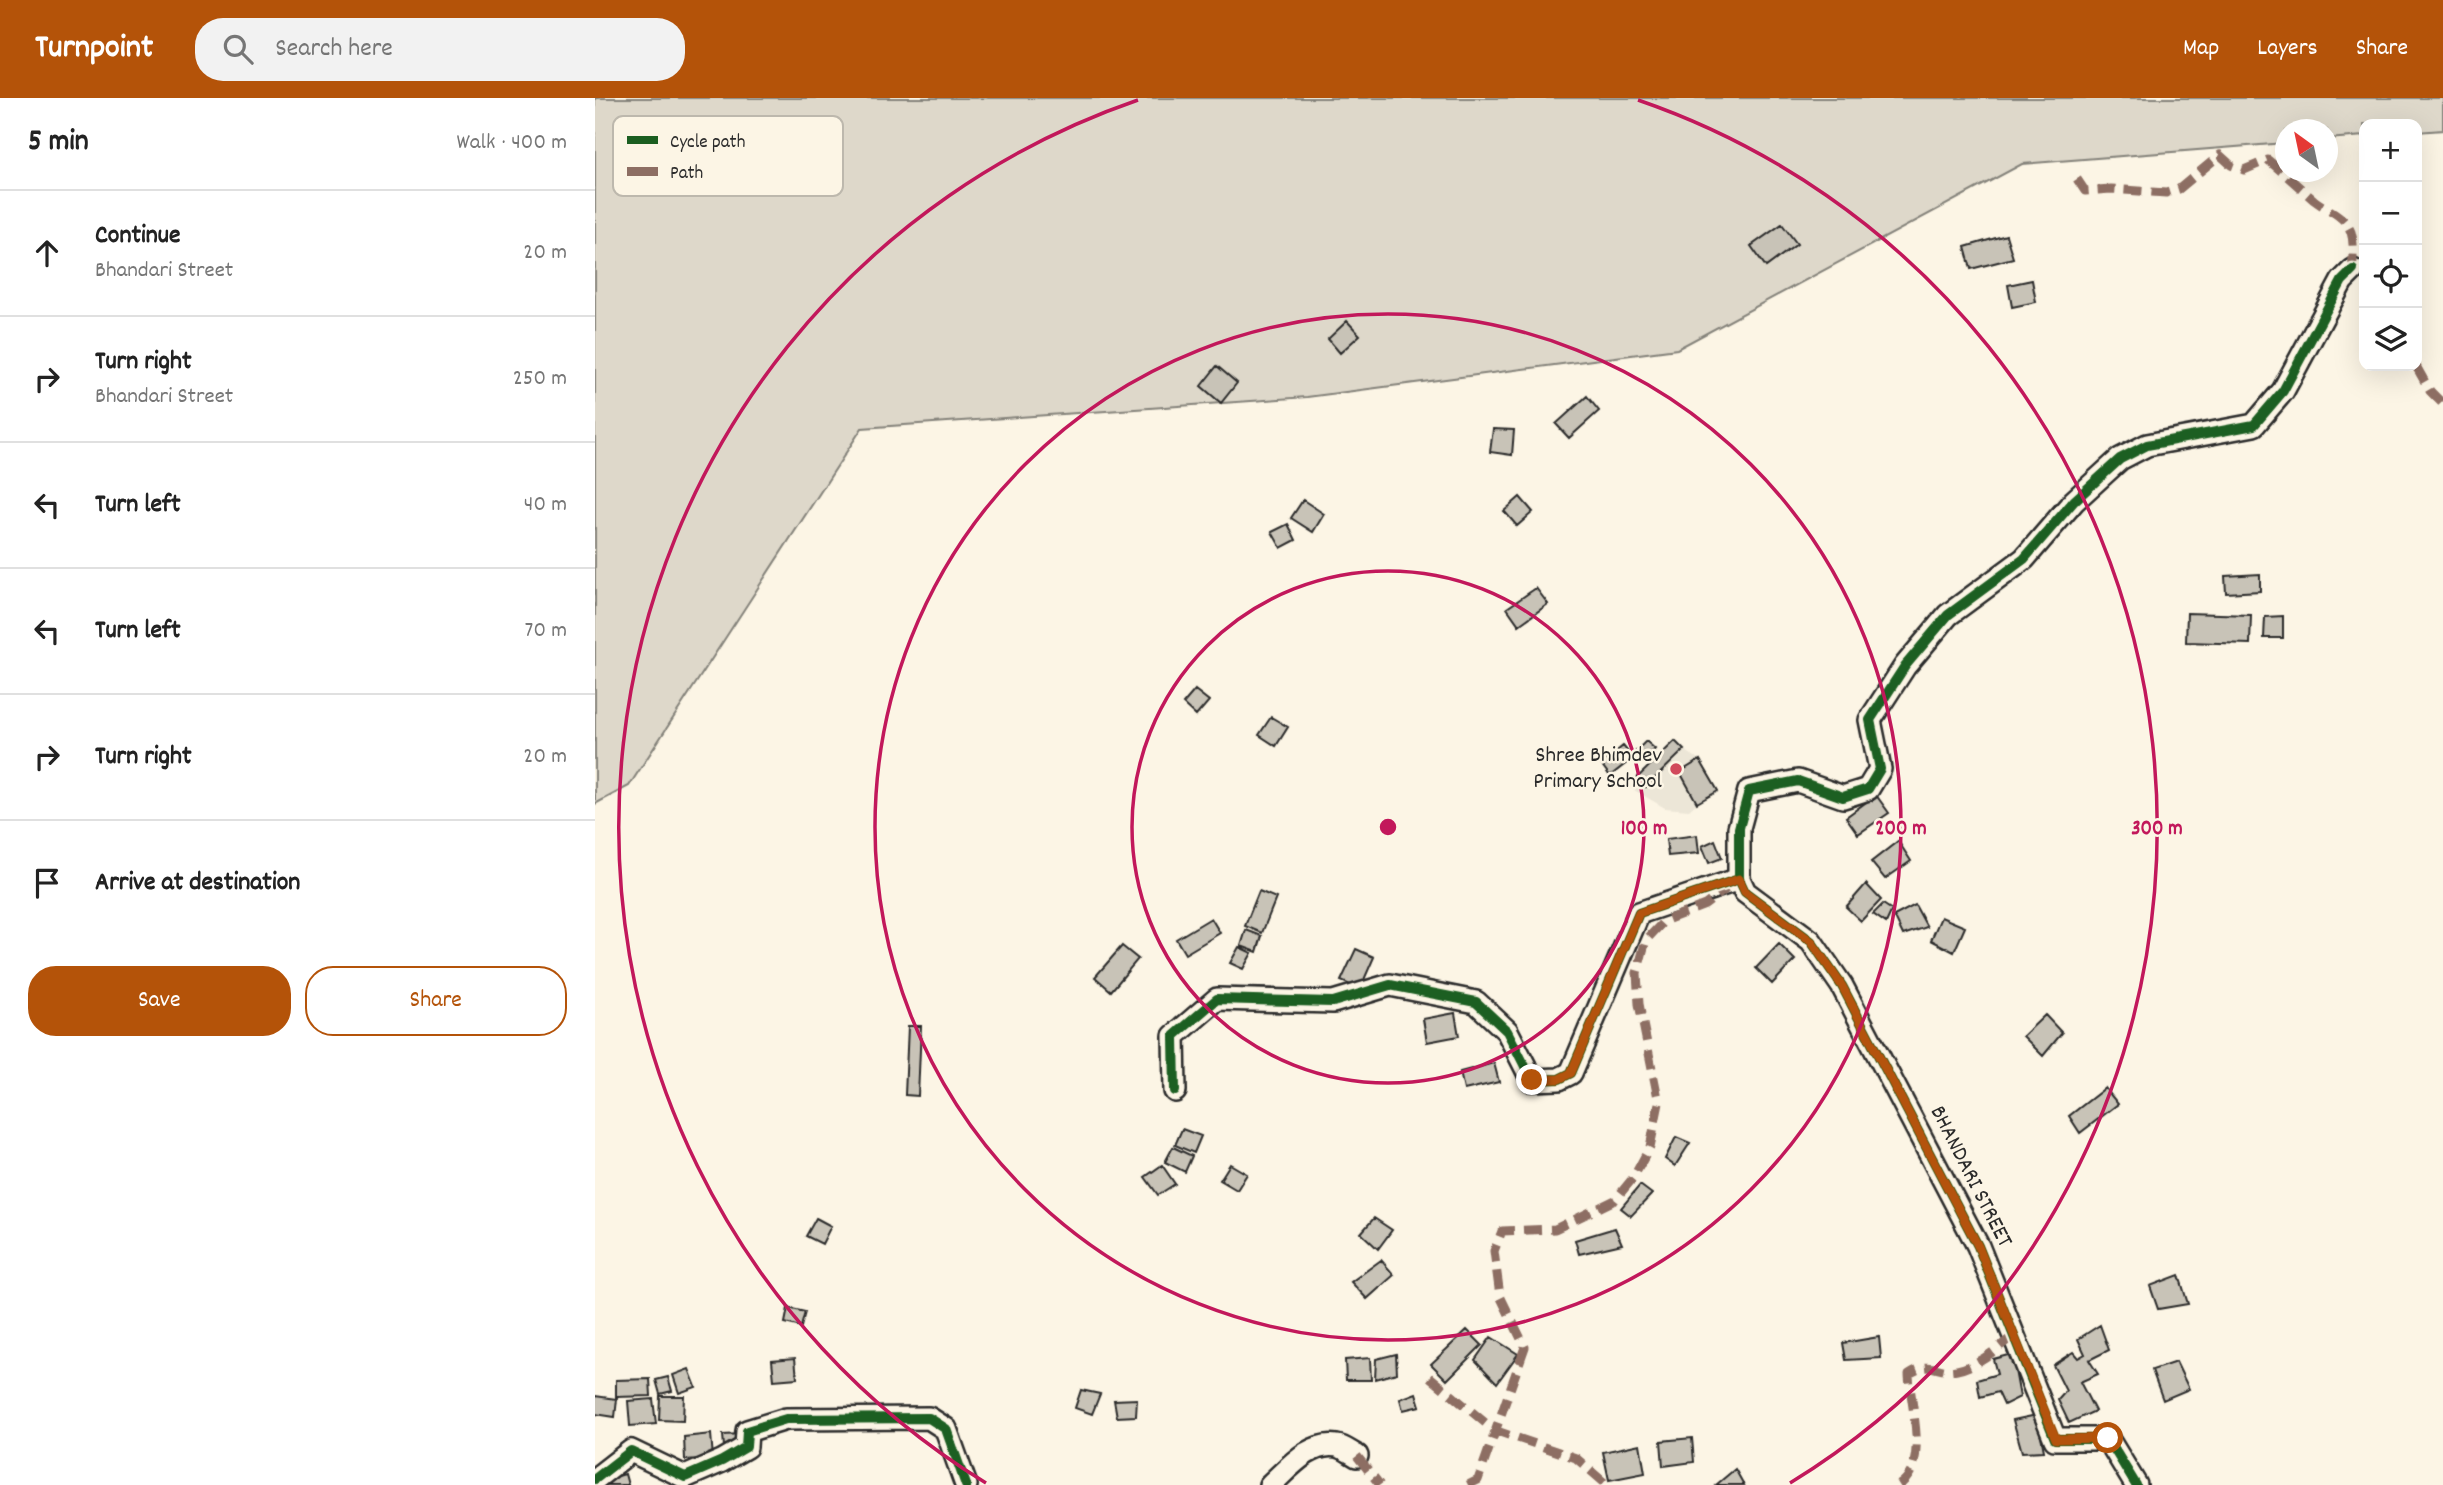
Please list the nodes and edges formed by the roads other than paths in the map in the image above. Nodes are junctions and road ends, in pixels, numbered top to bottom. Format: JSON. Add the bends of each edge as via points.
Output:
{"nodes":[{"id":1,"x":2353,"y":270,"type":"dead end"},
{"id":2,"x":1739,"y":879,"type":"junction"},
{"id":3,"x":1175,"y":1091,"type":"dead end"},
{"id":4,"x":1357,"y":1456,"type":"dead end"},
{"id":5,"x":595,"y":1479,"type":"edge"},
{"id":6,"x":966,"y":1485,"type":"edge"},
{"id":7,"x":1271,"y":1485,"type":"edge"},
{"id":8,"x":2136,"y":1485,"type":"edge"}],
"edges":[{"from":1,"to":2,"type":"street","via":[[2342,281],[2283,391],[2254,425],[2147,445],[2120,459],[2074,501],[2024,559],[1948,615],[1905,666],[1870,720],[1880,769],[1868,789],[1843,797],[1798,781],[1749,790],[1739,828]]},
{"from":2,"to":3,"type":"street","via":[[1639,913],[1571,1073],[1559,1079],[1532,1080],[1507,1031],[1476,1002],[1390,985],[1333,1002],[1217,999],[1174,1036]]},
{"from":2,"to":8,"type":"street","name":"BHANDARI STREET","via":[[1745,892],[1811,941],[1842,986],[1978,1246],[2056,1439],[2108,1438]]},
{"from":4,"to":7,"type":"street","via":[[1339,1446],[1323,1446],[1292,1464]]},
{"from":5,"to":6,"type":"street","via":[[631,1451],[685,1477],[746,1447],[747,1431],[786,1419],[929,1418],[946,1429]]}]}
